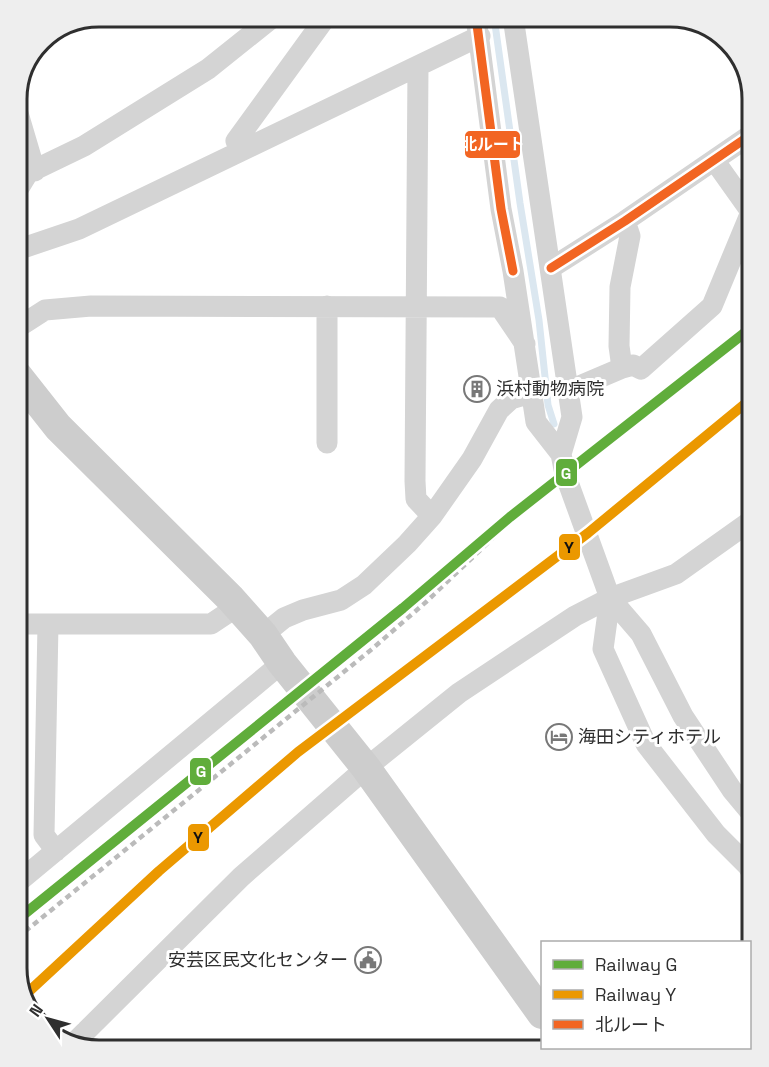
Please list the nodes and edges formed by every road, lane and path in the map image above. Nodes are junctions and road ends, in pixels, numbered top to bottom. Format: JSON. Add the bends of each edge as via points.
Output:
{"nodes":[{"id":1,"x":260,"y":27,"type":"edge"},
{"id":2,"x":318,"y":27,"type":"edge"},
{"id":3,"x":483,"y":27,"type":"edge"},
{"id":4,"x":493,"y":27,"type":"edge"},
{"id":5,"x":494,"y":27,"type":"edge"},
{"id":6,"x":418,"y":66,"type":"junction"},
{"id":7,"x":742,"y":141,"type":"edge"},
{"id":8,"x":27,"y":144,"type":"edge"},
{"id":9,"x":241,"y":151,"type":"junction"},
{"id":10,"x":714,"y":160,"type":"junction"},
{"id":11,"x":35,"y":171,"type":"junction"},
{"id":12,"x":27,"y":174,"type":"edge"},
{"id":13,"x":742,"y":199,"type":"edge"},
{"id":14,"x":624,"y":221,"type":"junction"},
{"id":15,"x":742,"y":234,"type":"edge"},
{"id":16,"x":27,"y":246,"type":"edge"},
{"id":17,"x":531,"y":267,"type":"junction"},
{"id":18,"x":327,"y":306,"type":"junction"},
{"id":19,"x":417,"y":306,"type":"junction"},
{"id":20,"x":500,"y":307,"type":"junction"},
{"id":21,"x":27,"y":322,"type":"edge"},
{"id":22,"x":525,"y":345,"type":"junction"},
{"id":23,"x":622,"y":368,"type":"junction"},
{"id":24,"x":27,"y":388,"type":"edge"},
{"id":25,"x":568,"y":391,"type":"junction"},
{"id":26,"x":531,"y":393,"type":"junction"},
{"id":27,"x":327,"y":443,"type":"dead end"},
{"id":28,"x":561,"y":454,"type":"junction"},
{"id":29,"x":432,"y":516,"type":"junction"},
{"id":30,"x":742,"y":528,"type":"edge"},
{"id":31,"x":610,"y":598,"type":"junction"},
{"id":32,"x":238,"y":606,"type":"junction"},
{"id":33,"x":27,"y":624,"type":"edge"},
{"id":34,"x":48,"y":624,"type":"junction"},
{"id":35,"x":263,"y":635,"type":"junction"},
{"id":36,"x":282,"y":663,"type":"junction"},
{"id":37,"x":366,"y":768,"type":"junction"},
{"id":38,"x":742,"y":801,"type":"edge"},
{"id":39,"x":56,"y":851,"type":"junction"},
{"id":40,"x":742,"y":860,"type":"edge"},
{"id":41,"x":27,"y":874,"type":"edge"},
{"id":42,"x":541,"y":1011,"type":"edge"},
{"id":43,"x":79,"y":1038,"type":"edge"}],
"edges":[{"from":1,"to":11,"type":"street","via":[[208,69],[84,146]]},
{"from":2,"to":9,"type":"street","via":[[236,141]]},
{"from":3,"to":6,"type":"street"},
{"from":4,"to":17,"type":"street","via":[[501,209]]},
{"from":5,"to":17,"type":"street"},
{"from":6,"to":9,"type":"street"},
{"from":6,"to":19,"type":"street"},
{"from":7,"to":10,"type":"street"},
{"from":8,"to":11,"type":"street"},
{"from":9,"to":16,"type":"street","via":[[79,228]]},
{"from":10,"to":13,"type":"street"},
{"from":10,"to":14,"type":"street"},
{"from":11,"to":12,"type":"street"},
{"from":14,"to":17,"type":"street"},
{"from":14,"to":23,"type":"street","via":[[630,236],[620,288]]},
{"from":15,"to":23,"type":"street","via":[[712,306],[641,369],[633,365]]},
{"from":17,"to":20,"type":"street"},
{"from":17,"to":22,"type":"street"},
{"from":17,"to":25,"type":"street"},
{"from":18,"to":19,"type":"street"},
{"from":18,"to":21,"type":"street","via":[[91,306],[45,310]]},
{"from":18,"to":27,"type":"street"},
{"from":19,"to":20,"type":"street"},
{"from":19,"to":29,"type":"street","via":[[416,499]]},
{"from":20,"to":22,"type":"street"},
{"from":22,"to":26,"type":"street"},
{"from":23,"to":25,"type":"street"},
{"from":24,"to":32,"type":"street","via":[[58,427]]},
{"from":25,"to":28,"type":"street","via":[[572,417]]},
{"from":26,"to":28,"type":"street","via":[[536,422]]},
{"from":26,"to":29,"type":"street","via":[[512,399],[499,410],[472,459]]},
{"from":28,"to":31,"type":"street"},
{"from":29,"to":35,"type":"street","via":[[364,585],[341,600],[284,618]]},
{"from":30,"to":31,"type":"street","via":[[676,574]]},
{"from":31,"to":37,"type":"street","via":[[574,616],[492,669]]},
{"from":31,"to":38,"type":"street","via":[[641,634],[683,716]]},
{"from":31,"to":40,"type":"street","via":[[603,649],[646,744],[716,834]]},
{"from":32,"to":34,"type":"street","via":[[211,624]]},
{"from":32,"to":35,"type":"street"},
{"from":33,"to":34,"type":"street"},
{"from":34,"to":39,"type":"street","via":[[44,835]]},
{"from":35,"to":36,"type":"street"},
{"from":36,"to":37,"type":"street"},
{"from":36,"to":39,"type":"street"},
{"from":37,"to":42,"type":"street"},
{"from":37,"to":43,"type":"street","via":[[241,877]]},
{"from":39,"to":41,"type":"street"}]}
